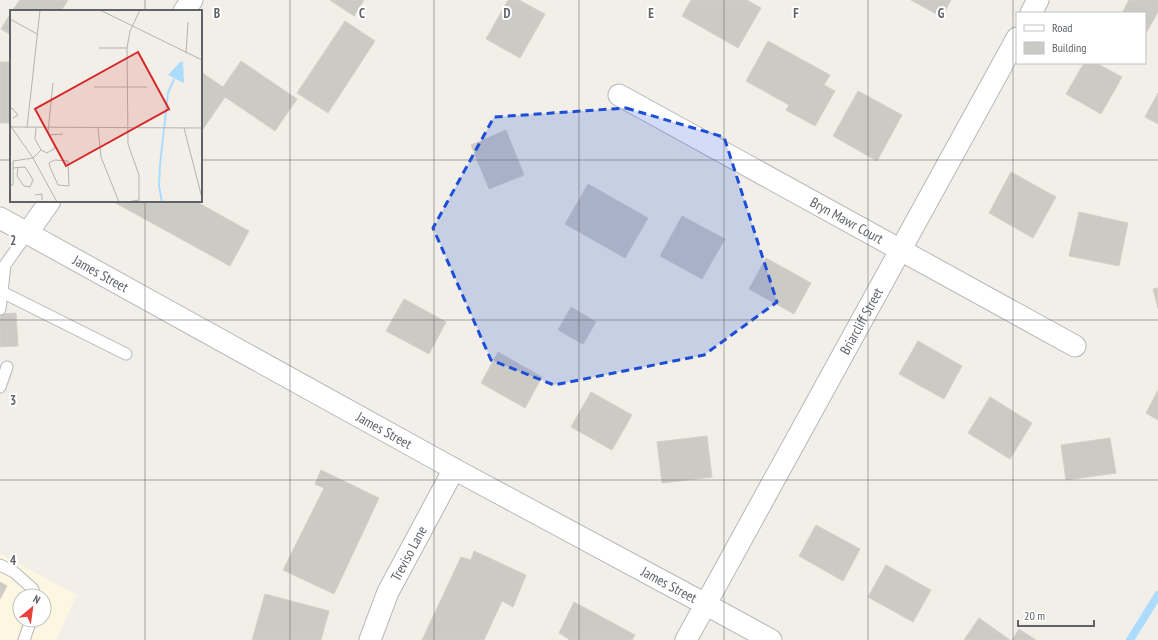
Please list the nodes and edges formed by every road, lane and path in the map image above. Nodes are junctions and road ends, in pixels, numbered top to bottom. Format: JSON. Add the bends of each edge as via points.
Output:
{"nodes":[{"id":1,"x":192,"y":0,"type":"edge"},
{"id":2,"x":1038,"y":0,"type":"edge"},
{"id":3,"x":185,"y":10,"type":"edge"},
{"id":4,"x":1032,"y":12,"type":"edge"},
{"id":5,"x":1016,"y":40,"type":"edge"},
{"id":6,"x":619,"y":95,"type":"dead end"},
{"id":7,"x":49,"y":202,"type":"edge"},
{"id":8,"x":0,"y":218,"type":"edge"},
{"id":9,"x":27,"y":234,"type":"junction"},
{"id":10,"x":901,"y":250,"type":"junction"},
{"id":11,"x":2,"y":292,"type":"junction"},
{"id":12,"x":0,"y":309,"type":"edge"},
{"id":13,"x":1075,"y":346,"type":"dead end"},
{"id":14,"x":126,"y":354,"type":"dead end"},
{"id":15,"x":7,"y":367,"type":"dead end"},
{"id":16,"x":0,"y":387,"type":"edge"},
{"id":17,"x":454,"y":469,"type":"junction"},
{"id":18,"x":0,"y":565,"type":"edge"},
{"id":19,"x":31,"y":588,"type":"edge"},
{"id":20,"x":705,"y":604,"type":"junction"},
{"id":21,"x":28,"y":628,"type":"edge"},
{"id":22,"x":24,"y":640,"type":"edge"},
{"id":23,"x":370,"y":640,"type":"edge"},
{"id":24,"x":686,"y":640,"type":"edge"},
{"id":25,"x":771,"y":640,"type":"edge"}],
"edges":[{"from":1,"to":3,"type":"street"},
{"from":2,"to":4,"type":"street"},
{"from":5,"to":10,"type":"street","name":"Briarcliff Street"},
{"from":6,"to":10,"type":"street","name":"Bryn Mawr Court"},
{"from":7,"to":9,"type":"street"},
{"from":8,"to":9,"type":"street","name":"James Street"},
{"from":9,"to":11,"type":"lane","via":[[5,265]]},
{"from":9,"to":17,"type":"street","name":"James Street"},
{"from":10,"to":13,"type":"street","name":"Bryn Mawr Court"},
{"from":10,"to":20,"type":"street","name":"Briarcliff Street"},
{"from":11,"to":12,"type":"lane"},
{"from":11,"to":14,"type":"lane"},
{"from":15,"to":16,"type":"lane"},
{"from":17,"to":20,"type":"street","name":"James Street"},
{"from":17,"to":23,"type":"street","name":"Treviso Lane","via":[[388,592]]},
{"from":18,"to":19,"type":"lane","via":[[14,572]]},
{"from":20,"to":24,"type":"street","name":"Briarcliff Street"},
{"from":20,"to":25,"type":"street","name":"James Street"},
{"from":21,"to":22,"type":"lane"}]}
